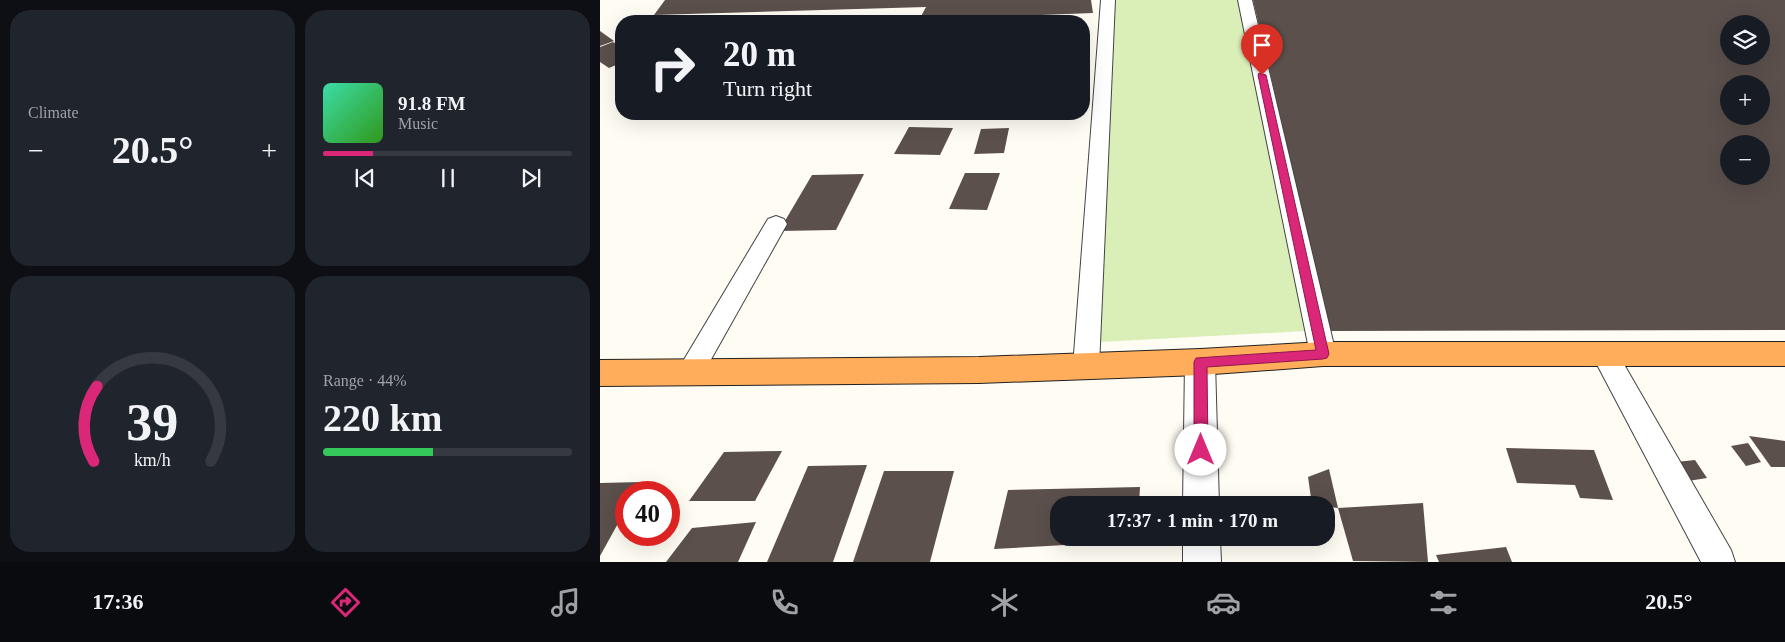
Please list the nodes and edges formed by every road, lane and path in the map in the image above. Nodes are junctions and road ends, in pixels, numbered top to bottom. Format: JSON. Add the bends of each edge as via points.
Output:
{"nodes":[{"id":1,"x":1108,"y":0,"type":"edge"},
{"id":2,"x":1245,"y":0,"type":"edge"},
{"id":3,"x":776,"y":224,"type":"dead end"},
{"id":4,"x":1323,"y":354,"type":"junction"},
{"id":5,"x":1785,"y":354,"type":"edge"},
{"id":6,"x":1605,"y":355,"type":"junction"},
{"id":7,"x":1200,"y":362,"type":"junction"},
{"id":8,"x":1086,"y":367,"type":"junction"},
{"id":9,"x":691,"y":371,"type":"junction"},
{"id":10,"x":600,"y":373,"type":"edge"},
{"id":11,"x":1201,"y":496,"type":"edge"},
{"id":12,"x":1202,"y":546,"type":"edge"},
{"id":13,"x":1202,"y":562,"type":"edge"},
{"id":14,"x":1719,"y":562,"type":"edge"}],
"edges":[{"from":1,"to":8,"type":"street"},
{"from":2,"to":4,"type":"street"},
{"from":3,"to":9,"type":"street"},
{"from":4,"to":6,"type":"highway"},
{"from":4,"to":7,"type":"highway"},
{"from":5,"to":6,"type":"highway"},
{"from":6,"to":14,"type":"street"},
{"from":7,"to":8,"type":"highway"},
{"from":7,"to":11,"type":"street"},
{"from":8,"to":9,"type":"highway"},
{"from":9,"to":10,"type":"highway"},
{"from":12,"to":13,"type":"street"}]}
